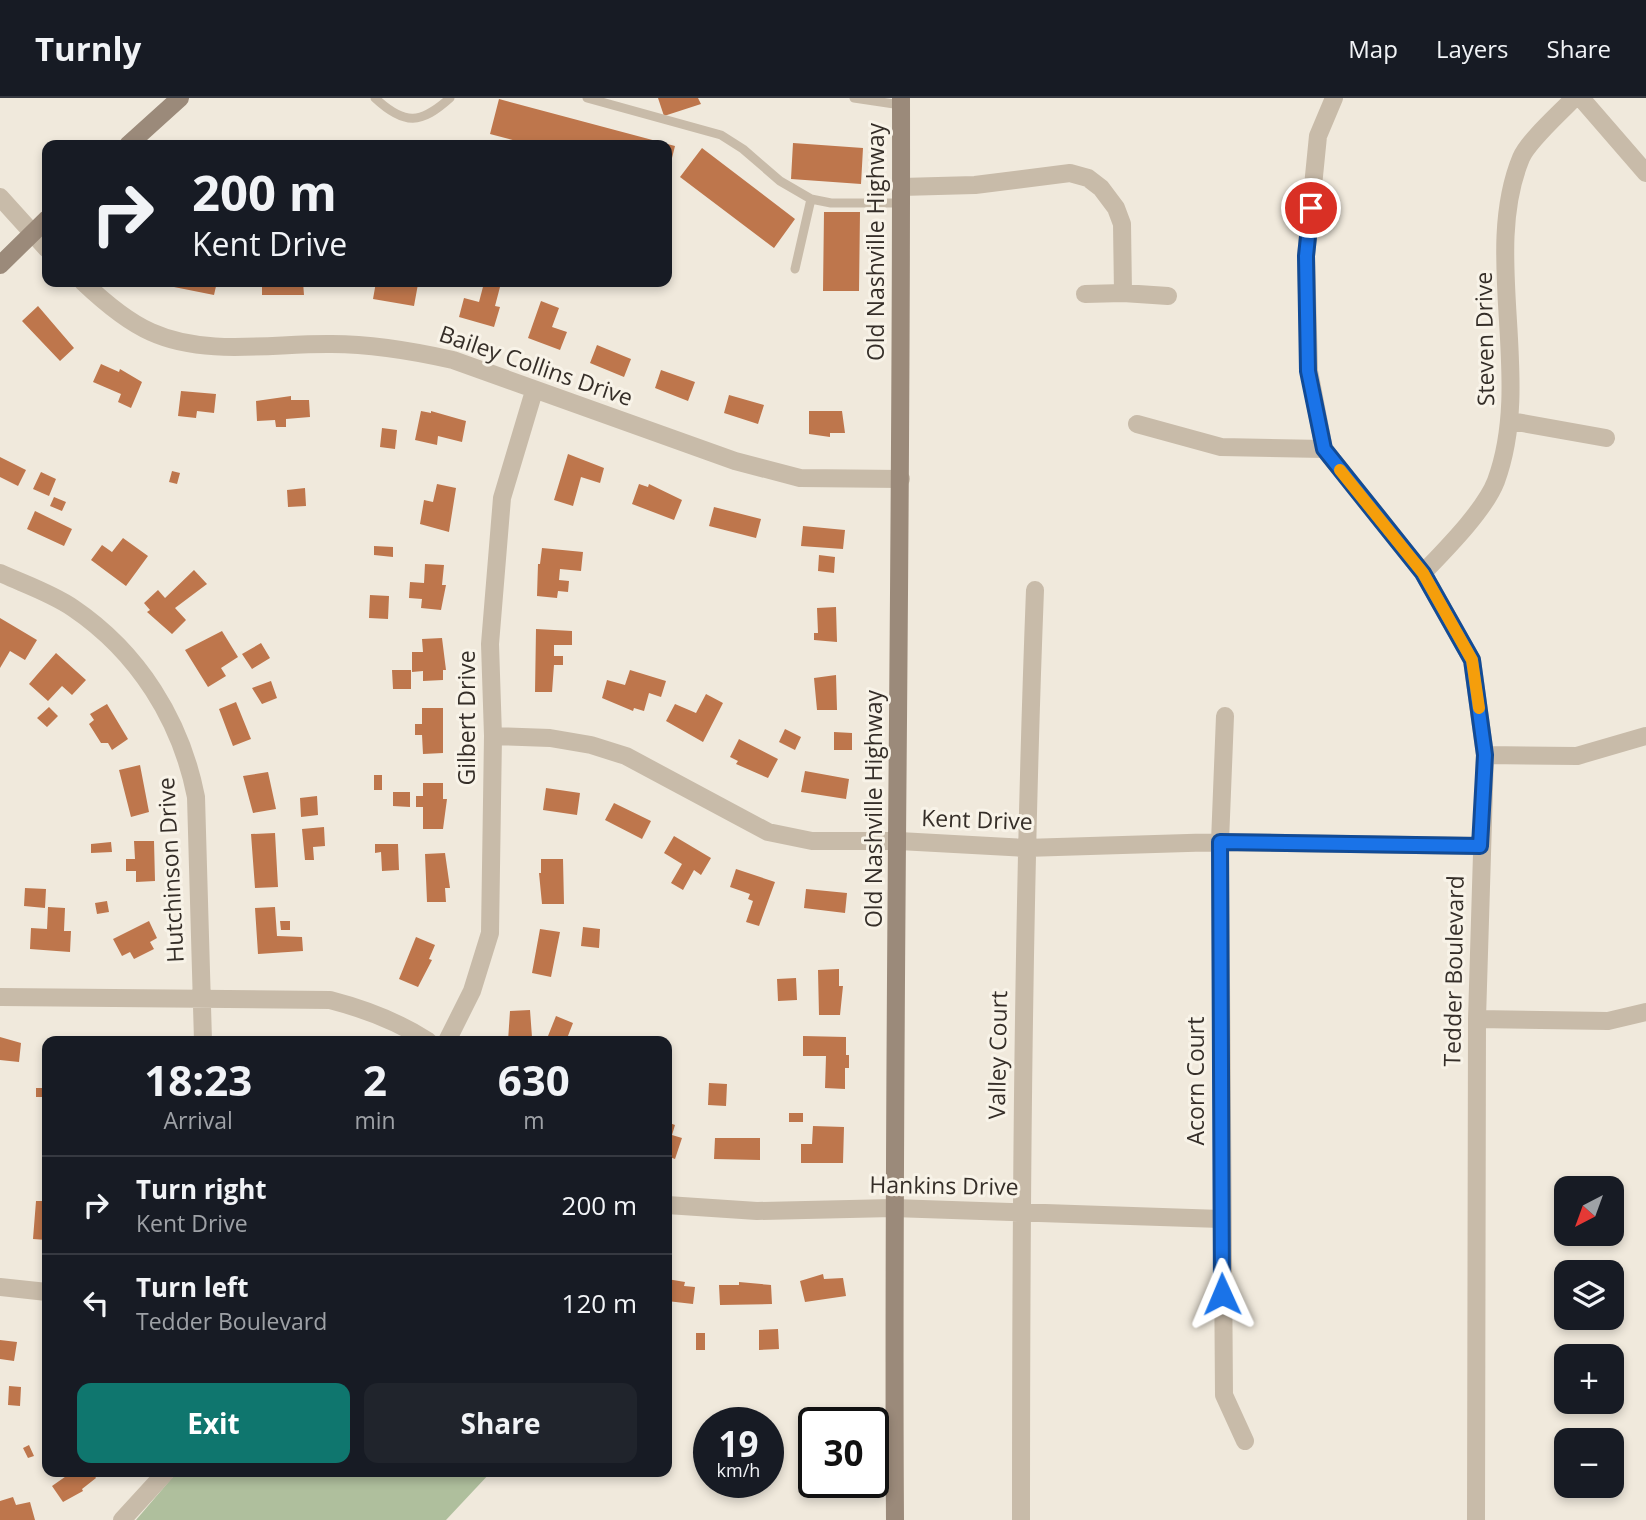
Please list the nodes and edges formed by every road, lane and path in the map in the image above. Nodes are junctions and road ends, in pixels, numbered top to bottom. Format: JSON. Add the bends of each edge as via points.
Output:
{"nodes":[{"id":1,"x":180,"y":98,"type":"edge"},
{"id":2,"x":375,"y":98,"type":"edge"},
{"id":3,"x":450,"y":98,"type":"edge"},
{"id":4,"x":587,"y":98,"type":"edge"},
{"id":5,"x":628,"y":98,"type":"edge"},
{"id":6,"x":853,"y":98,"type":"edge"},
{"id":7,"x":1334,"y":98,"type":"edge"},
{"id":8,"x":1574,"y":98,"type":"edge"},
{"id":9,"x":1581,"y":98,"type":"edge"},
{"id":10,"x":901,"y":101,"type":"edge"},
{"id":11,"x":631,"y":110,"type":"junction"},
{"id":12,"x":134,"y":140,"type":"edge"},
{"id":13,"x":1646,"y":173,"type":"edge"},
{"id":14,"x":901,"y":195,"type":"junction"},
{"id":15,"x":0,"y":197,"type":"edge"},
{"id":16,"x":811,"y":199,"type":"junction"},
{"id":17,"x":42,"y":224,"type":"edge"},
{"id":18,"x":31,"y":234,"type":"junction"},
{"id":19,"x":42,"y":244,"type":"edge"},
{"id":20,"x":0,"y":265,"type":"edge"},
{"id":21,"x":795,"y":269,"type":"dead end"},
{"id":22,"x":89,"y":287,"type":"edge"},
{"id":23,"x":1123,"y":293,"type":"junction"},
{"id":24,"x":1084,"y":294,"type":"dead end"},
{"id":25,"x":1168,"y":296,"type":"dead end"},
{"id":26,"x":534,"y":391,"type":"junction"},
{"id":27,"x":1511,"y":421,"type":"junction"},
{"id":28,"x":1138,"y":424,"type":"dead end"},
{"id":29,"x":1606,"y":438,"type":"dead end"},
{"id":30,"x":1324,"y":449,"type":"junction"},
{"id":31,"x":901,"y":480,"type":"junction"},
{"id":32,"x":0,"y":573,"type":"edge"},
{"id":33,"x":1423,"y":573,"type":"junction"},
{"id":34,"x":1035,"y":590,"type":"dead end"},
{"id":35,"x":1225,"y":716,"type":"dead end"},
{"id":36,"x":493,"y":736,"type":"junction"},
{"id":37,"x":1646,"y":736,"type":"edge"},
{"id":38,"x":1485,"y":755,"type":"junction"},
{"id":39,"x":899,"y":841,"type":"junction"},
{"id":40,"x":1220,"y":842,"type":"junction"},
{"id":41,"x":1480,"y":846,"type":"junction"},
{"id":42,"x":1026,"y":848,"type":"junction"},
{"id":43,"x":0,"y":997,"type":"edge"},
{"id":44,"x":203,"y":999,"type":"junction"},
{"id":45,"x":1646,"y":1012,"type":"edge"},
{"id":46,"x":1477,"y":1019,"type":"junction"},
{"id":47,"x":203,"y":1036,"type":"edge"},
{"id":48,"x":418,"y":1036,"type":"edge"},
{"id":49,"x":450,"y":1036,"type":"edge"},
{"id":50,"x":672,"y":1205,"type":"edge"},
{"id":51,"x":893,"y":1208,"type":"junction"},
{"id":52,"x":1021,"y":1212,"type":"junction"},
{"id":53,"x":1221,"y":1219,"type":"junction"},
{"id":54,"x":0,"y":1287,"type":"edge"},
{"id":55,"x":42,"y":1291,"type":"edge"},
{"id":56,"x":1245,"y":1441,"type":"dead end"},
{"id":57,"x":161,"y":1477,"type":"edge"},
{"id":58,"x":122,"y":1520,"type":"edge"},
{"id":59,"x":895,"y":1520,"type":"edge"},
{"id":60,"x":1021,"y":1520,"type":"edge"},
{"id":61,"x":1476,"y":1520,"type":"edge"}],
"edges":[{"from":1,"to":12,"type":"main road"},
{"from":2,"to":3,"type":"lane","via":[[392,114],[411,120],[430,116]]},
{"from":4,"to":11,"type":"lane"},
{"from":5,"to":11,"type":"lane"},
{"from":6,"to":10,"type":"lane"},
{"from":7,"to":30,"type":"street","name":"Tedder Boulevard","via":[[1318,136],[1306,256],[1308,371]]},
{"from":8,"to":27,"type":"street","name":"Steven Drive","via":[[1521,156],[1506,219]]},
{"from":9,"to":13,"type":"street"},
{"from":10,"to":14,"type":"main road","name":"Old Nashville Highway"},
{"from":11,"to":16,"type":"lane","via":[[721,135]]},
{"from":14,"to":16,"type":"lane","via":[[831,202]]},
{"from":14,"to":23,"type":"street","via":[[1070,173],[1087,178],[1101,188],[1122,224]]},
{"from":14,"to":31,"type":"main road","name":"Old Nashville Highway"},
{"from":15,"to":18,"type":"street"},
{"from":16,"to":21,"type":"lane"},
{"from":17,"to":18,"type":"main road"},
{"from":18,"to":19,"type":"street"},
{"from":18,"to":20,"type":"main road"},
{"from":22,"to":26,"type":"street","name":"Bailey Collins Drive","via":[[130,320],[176,340],[403,349],[453,360]]},
{"from":23,"to":24,"type":"street"},
{"from":23,"to":25,"type":"street"},
{"from":26,"to":31,"type":"street","name":"Bailey Collins Drive","via":[[735,461],[800,478]]},
{"from":26,"to":36,"type":"street","name":"Gilbert Drive","via":[[502,498],[490,644]]},
{"from":27,"to":29,"type":"street"},
{"from":27,"to":33,"type":"street","name":"Steven Drive","via":[[1495,483],[1459,534]]},
{"from":28,"to":30,"type":"street","via":[[1221,447]]},
{"from":30,"to":33,"type":"street","name":"Tedder Boulevard"},
{"from":31,"to":39,"type":"main road","name":"Old Nashville Highway"},
{"from":32,"to":44,"type":"street","name":"Hutchinson Drive","via":[[72,608],[108,636],[140,671],[177,731],[196,797]]},
{"from":33,"to":38,"type":"street","name":"Tedder Boulevard","via":[[1472,660]]},
{"from":34,"to":42,"type":"street","name":"Valley Court"},
{"from":35,"to":40,"type":"street","name":"Acorn Court"},
{"from":36,"to":39,"type":"street","name":"Kent Drive","via":[[550,738],[626,757],[768,832],[812,841]]},
{"from":36,"to":49,"type":"street","name":"Gilbert Drive","via":[[490,933],[472,991]]},
{"from":37,"to":38,"type":"street","via":[[1577,756]]},
{"from":38,"to":41,"type":"street","name":"Tedder Boulevard"},
{"from":39,"to":42,"type":"street","name":"Kent Drive"},
{"from":39,"to":51,"type":"main road","name":"Old Nashville Highway"},
{"from":40,"to":41,"type":"street","name":"Kent Drive"},
{"from":40,"to":42,"type":"street","name":"Kent Drive"},
{"from":40,"to":53,"type":"street","name":"Acorn Court"},
{"from":41,"to":46,"type":"street","name":"Tedder Boulevard"},
{"from":42,"to":52,"type":"street","name":"Valley Court"},
{"from":43,"to":44,"type":"street"},
{"from":44,"to":47,"type":"street","name":"Hutchinson Drive"},
{"from":44,"to":48,"type":"street","via":[[330,1000],[365,1009]]},
{"from":45,"to":46,"type":"street","via":[[1608,1021]]},
{"from":46,"to":61,"type":"street","name":"Tedder Boulevard"},
{"from":50,"to":51,"type":"street","name":"Hankins Drive","via":[[757,1211]]},
{"from":51,"to":52,"type":"street","name":"Hankins Drive"},
{"from":51,"to":59,"type":"main road","name":"Old Nashville Highway"},
{"from":52,"to":53,"type":"street","name":"Hankins Drive"},
{"from":52,"to":60,"type":"street","name":"Valley Court"},
{"from":53,"to":56,"type":"street","name":"Acorn Court","via":[[1224,1395]]},
{"from":54,"to":55,"type":"street"},
{"from":57,"to":58,"type":"street"}]}
